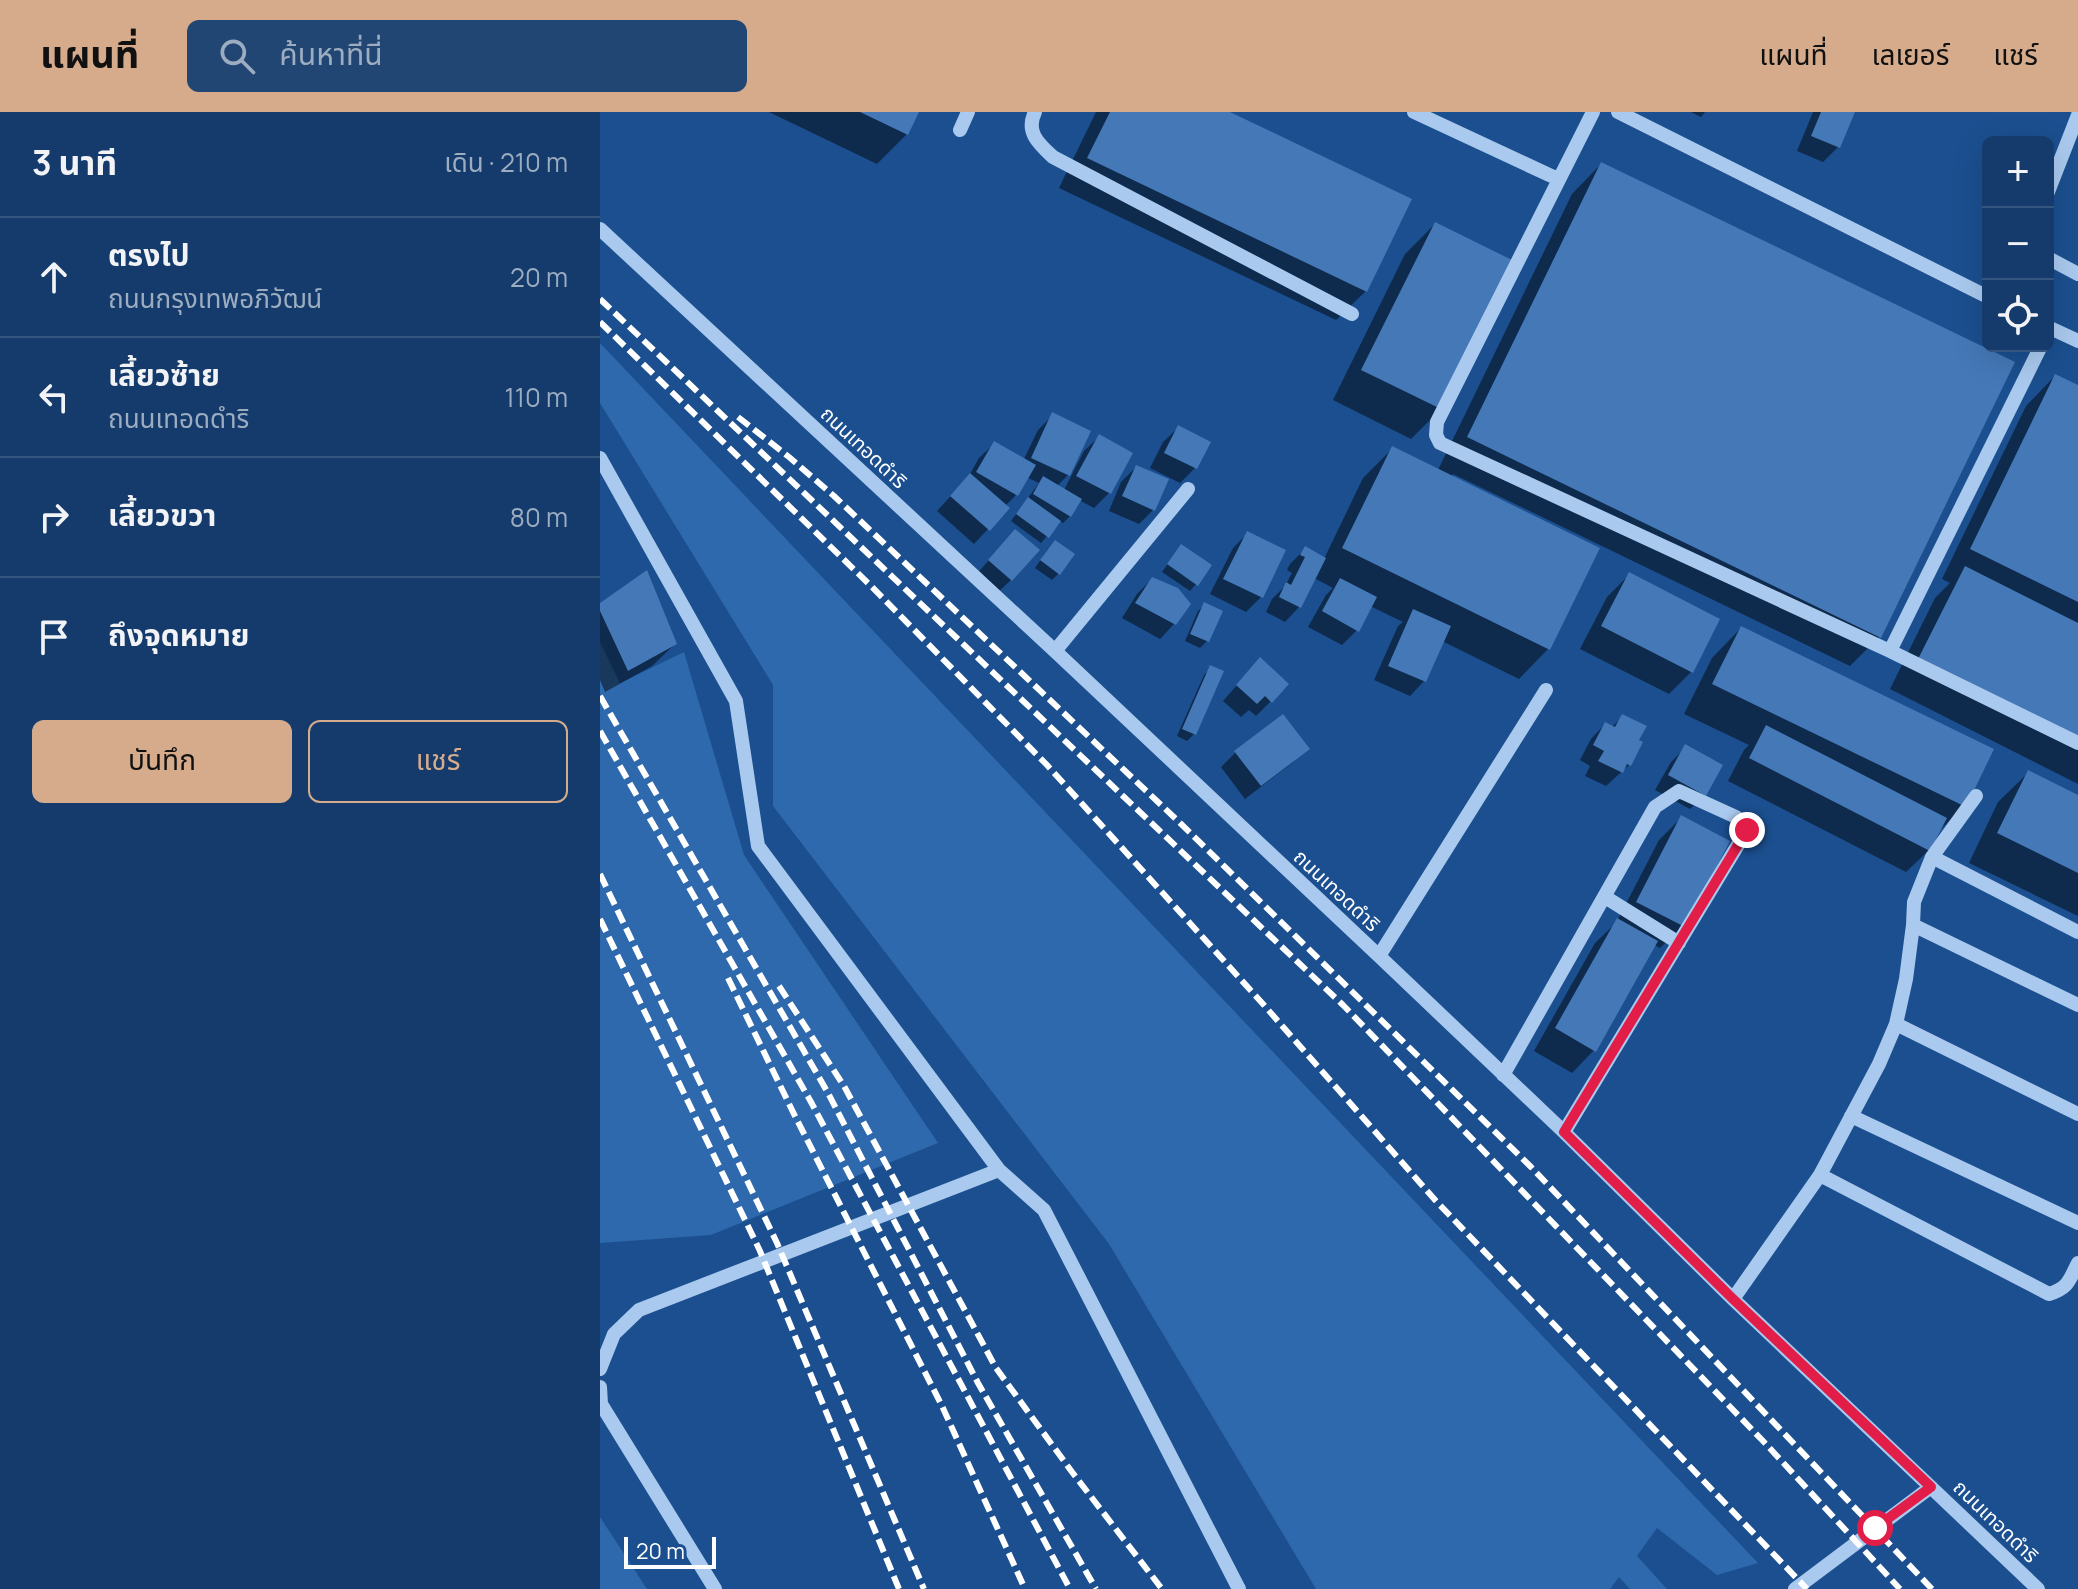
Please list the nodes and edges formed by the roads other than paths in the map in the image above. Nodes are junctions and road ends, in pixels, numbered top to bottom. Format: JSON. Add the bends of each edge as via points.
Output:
{"nodes":[{"id":1,"x":968,"y":112,"type":"edge"},
{"id":2,"x":1035,"y":112,"type":"edge"},
{"id":3,"x":1414,"y":112,"type":"edge"},
{"id":4,"x":1593,"y":112,"type":"edge"},
{"id":5,"x":1618,"y":112,"type":"edge"},
{"id":6,"x":2069,"y":112,"type":"edge"},
{"id":7,"x":2078,"y":115,"type":"edge"},
{"id":8,"x":960,"y":130,"type":"dead end"},
{"id":9,"x":2054,"y":177,"type":"edge"},
{"id":10,"x":1558,"y":179,"type":"junction"},
{"id":11,"x":600,"y":229,"type":"edge"},
{"id":12,"x":2054,"y":261,"type":"edge"},
{"id":13,"x":2078,"y":274,"type":"edge"},
{"id":14,"x":1982,"y":294,"type":"edge"},
{"id":15,"x":1352,"y":314,"type":"dead end"},
{"id":16,"x":2054,"y":331,"type":"edge"},
{"id":17,"x":2078,"y":341,"type":"edge"},
{"id":18,"x":2038,"y":352,"type":"edge"},
{"id":19,"x":600,"y":458,"type":"edge"},
{"id":20,"x":1188,"y":489,"type":"dead end"},
{"id":21,"x":1055,"y":651,"type":"junction"},
{"id":22,"x":1890,"y":651,"type":"junction"},
{"id":23,"x":1546,"y":690,"type":"dead end"},
{"id":24,"x":2078,"y":743,"type":"edge"},
{"id":25,"x":1976,"y":796,"type":"dead end"},
{"id":26,"x":1932,"y":857,"type":"junction"},
{"id":27,"x":1605,"y":897,"type":"junction"},
{"id":28,"x":1913,"y":925,"type":"junction"},
{"id":29,"x":2078,"y":932,"type":"edge"},
{"id":30,"x":1679,"y":943,"type":"junction"},
{"id":31,"x":1379,"y":956,"type":"junction"},
{"id":32,"x":2078,"y":1005,"type":"edge"},
{"id":33,"x":1896,"y":1024,"type":"junction"},
{"id":34,"x":1503,"y":1075,"type":"junction"},
{"id":35,"x":2078,"y":1114,"type":"edge"},
{"id":36,"x":1851,"y":1116,"type":"junction"},
{"id":37,"x":1564,"y":1132,"type":"junction"},
{"id":38,"x":999,"y":1170,"type":"junction"},
{"id":39,"x":1820,"y":1175,"type":"junction"},
{"id":40,"x":2078,"y":1223,"type":"edge"},
{"id":41,"x":2078,"y":1263,"type":"edge"},
{"id":42,"x":1733,"y":1299,"type":"junction"},
{"id":43,"x":600,"y":1369,"type":"edge"},
{"id":44,"x":600,"y":1387,"type":"edge"},
{"id":45,"x":1931,"y":1487,"type":"junction"},
{"id":46,"x":715,"y":1589,"type":"edge"},
{"id":47,"x":1239,"y":1589,"type":"edge"},
{"id":48,"x":1795,"y":1589,"type":"edge"},
{"id":49,"x":2038,"y":1589,"type":"edge"}],
"edges":[{"from":1,"to":8,"type":"street"},
{"from":2,"to":15,"type":"street","via":[[1036,141],[1053,157]]},
{"from":3,"to":10,"type":"street"},
{"from":4,"to":10,"type":"street"},
{"from":5,"to":14,"type":"street"},
{"from":6,"to":7,"type":"street"},
{"from":7,"to":9,"type":"street"},
{"from":10,"to":22,"type":"street","via":[[1437,422],[1440,443]]},
{"from":11,"to":21,"type":"street","name":"ถนนเทอดดำริ"},
{"from":12,"to":13,"type":"street"},
{"from":16,"to":17,"type":"street"},
{"from":18,"to":22,"type":"street"},
{"from":19,"to":38,"type":"street","via":[[736,701],[758,846]]},
{"from":20,"to":21,"type":"street"},
{"from":21,"to":31,"type":"street","name":"ถนนเทอดดำริ"},
{"from":22,"to":24,"type":"street"},
{"from":23,"to":31,"type":"street"},
{"from":25,"to":26,"type":"street"},
{"from":26,"to":28,"type":"street","via":[[1914,902]]},
{"from":26,"to":29,"type":"street"},
{"from":27,"to":30,"type":"street"},
{"from":27,"to":30,"type":"street","via":[[1655,807],[1679,791],[1736,817],[1747,830]]},
{"from":27,"to":34,"type":"street"},
{"from":28,"to":32,"type":"street"},
{"from":28,"to":33,"type":"street"},
{"from":30,"to":37,"type":"street"},
{"from":31,"to":34,"type":"street","name":"ถนนเทอดดำริ"},
{"from":33,"to":35,"type":"street"},
{"from":33,"to":36,"type":"street"},
{"from":34,"to":37,"type":"street","name":"ถนนเทอดดำริ"},
{"from":36,"to":39,"type":"street"},
{"from":36,"to":40,"type":"street"},
{"from":37,"to":42,"type":"street","name":"ถนนเทอดดำริ"},
{"from":38,"to":43,"type":"street","via":[[639,1310],[614,1334]]},
{"from":38,"to":47,"type":"street","via":[[1044,1210]]},
{"from":39,"to":41,"type":"street","via":[[2049,1294],[2061,1290]]},
{"from":39,"to":42,"type":"street"},
{"from":42,"to":45,"type":"street","name":"ถนนเทอดดำริ"},
{"from":44,"to":46,"type":"street","via":[[601,1404]]},
{"from":45,"to":48,"type":"street"},
{"from":45,"to":49,"type":"street","name":"ถนนเทอดดำริ"}]}
